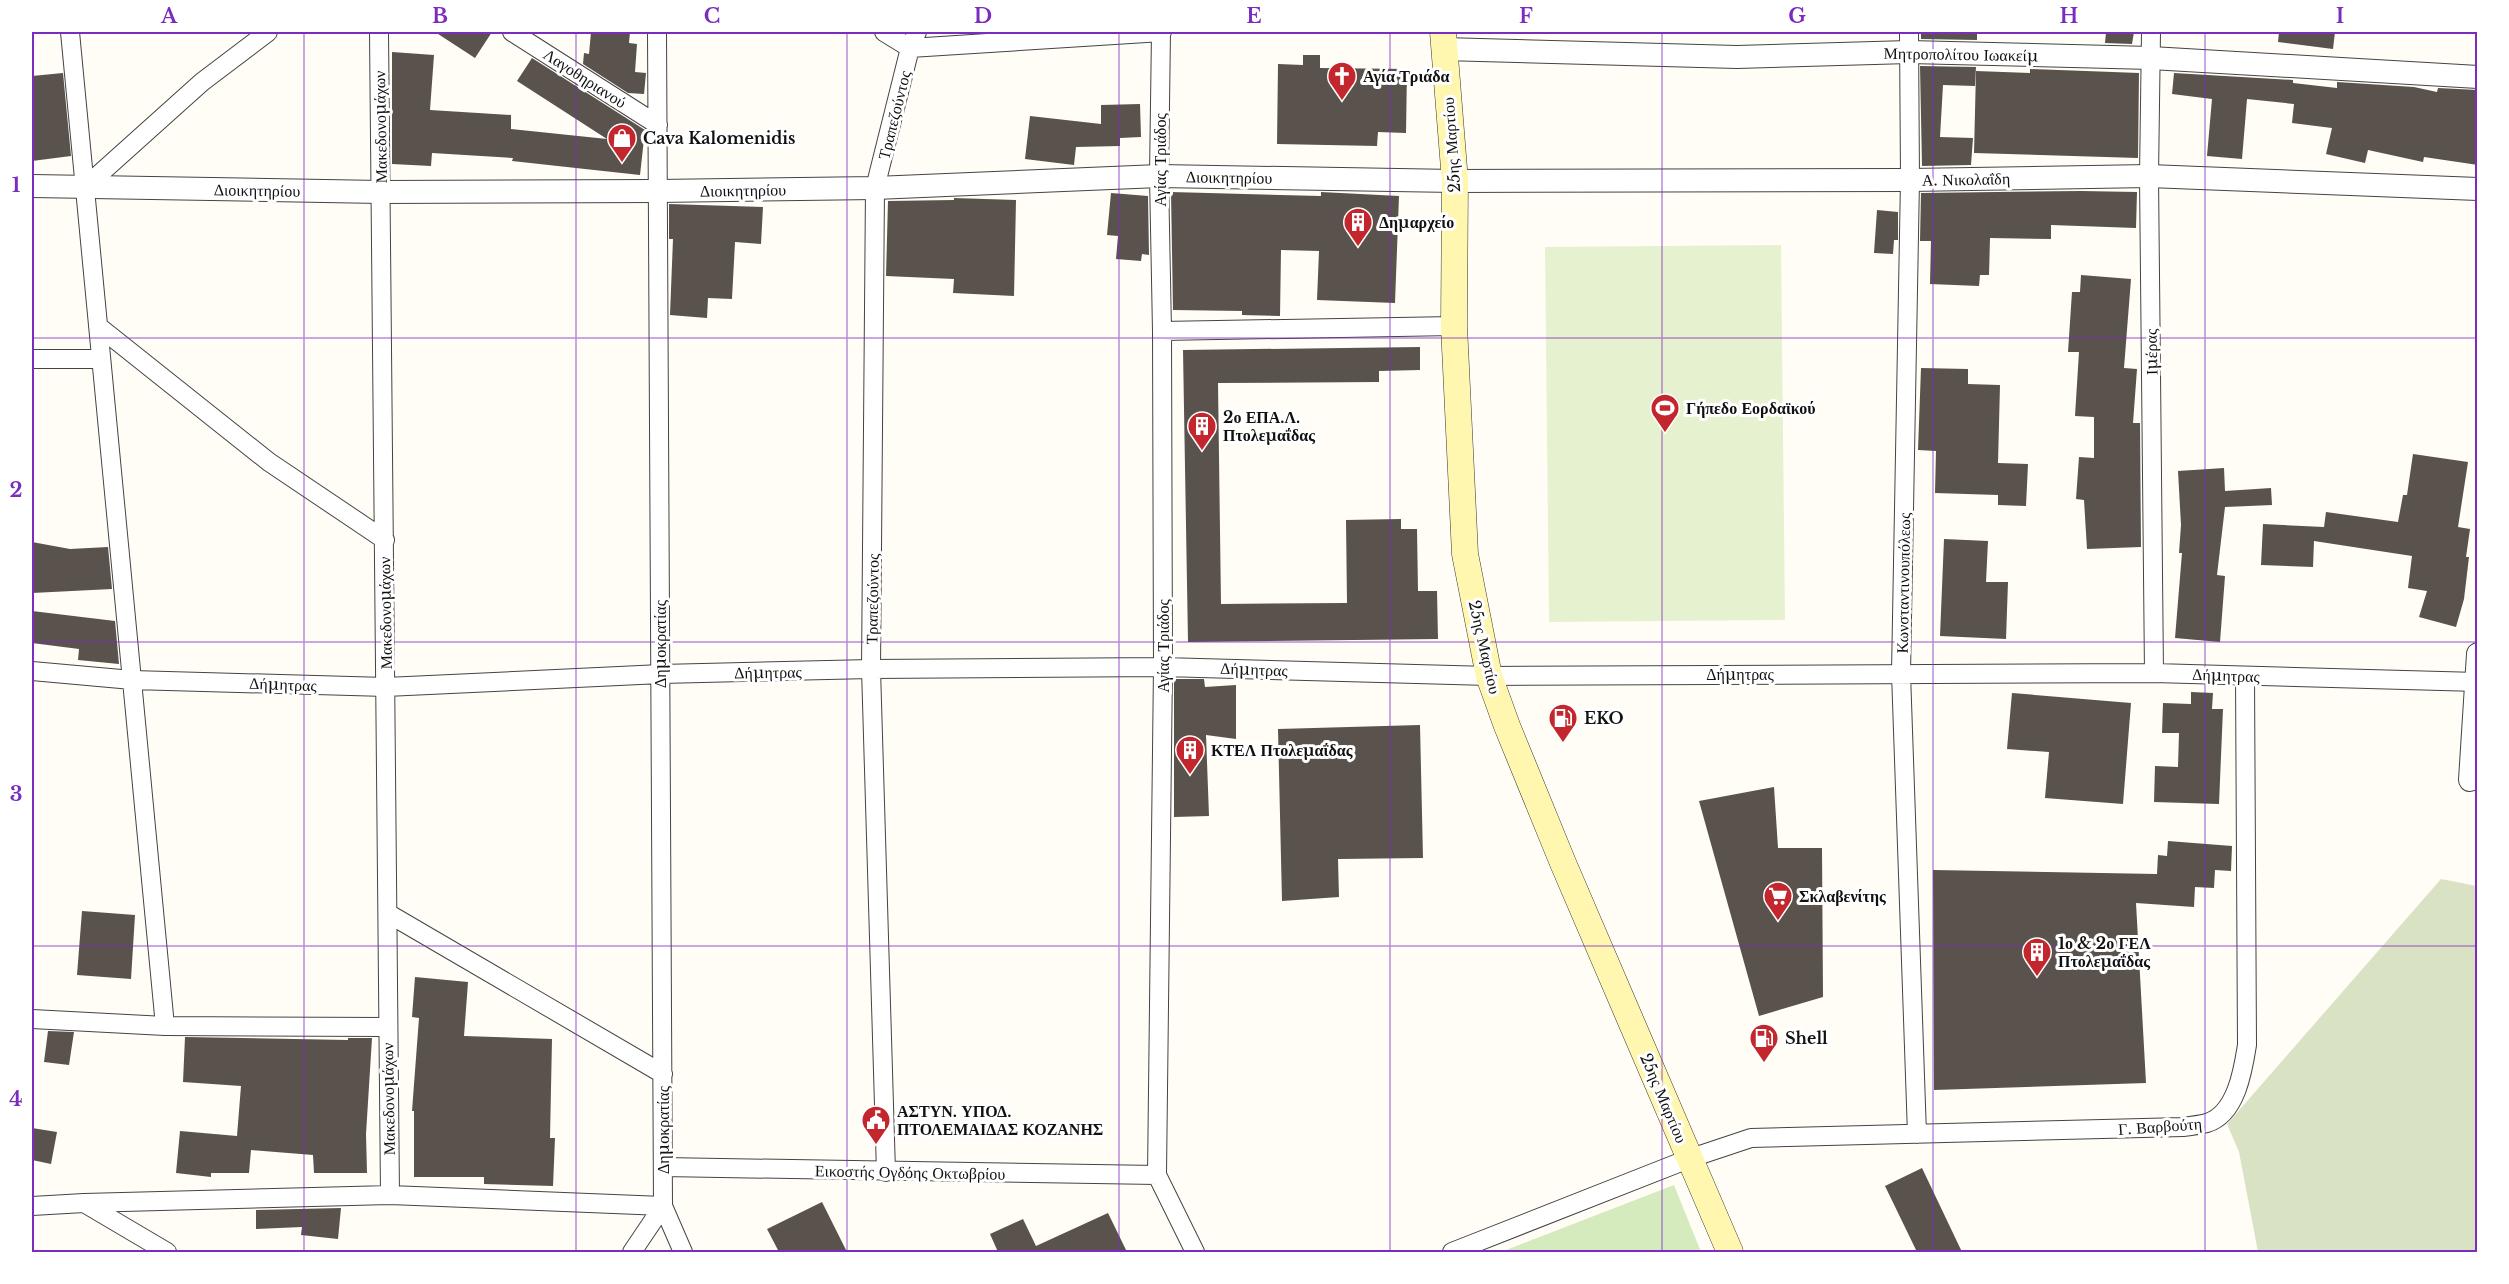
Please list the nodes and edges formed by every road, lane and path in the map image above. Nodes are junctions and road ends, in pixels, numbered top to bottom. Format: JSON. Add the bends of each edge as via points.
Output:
{"nodes":[{"id":1,"x":70,"y":32,"type":"edge"},
{"id":2,"x":268,"y":32,"type":"edge"},
{"id":3,"x":379,"y":32,"type":"edge"},
{"id":4,"x":512,"y":32,"type":"edge"},
{"id":5,"x":657,"y":32,"type":"edge"},
{"id":6,"x":884,"y":32,"type":"edge"},
{"id":7,"x":1162,"y":32,"type":"edge"},
{"id":8,"x":2151,"y":32,"type":"edge"},
{"id":9,"x":1438,"y":37,"type":"edge"},
{"id":10,"x":914,"y":40,"type":"edge"},
{"id":11,"x":1909,"y":42,"type":"edge"},
{"id":12,"x":2151,"y":58,"type":"junction"},
{"id":13,"x":2478,"y":77,"type":"edge"},
{"id":14,"x":658,"y":125,"type":"junction"},
{"id":15,"x":1159,"y":176,"type":"junction"},
{"id":16,"x":2149,"y":176,"type":"junction"},
{"id":17,"x":1910,"y":180,"type":"junction"},
{"id":18,"x":1455,"y":181,"type":"junction"},
{"id":19,"x":32,"y":186,"type":"edge"},
{"id":20,"x":85,"y":187,"type":"junction"},
{"id":21,"x":875,"y":188,"type":"junction"},
{"id":22,"x":2478,"y":189,"type":"edge"},
{"id":23,"x":658,"y":191,"type":"junction"},
{"id":24,"x":381,"y":192,"type":"junction"},
{"id":25,"x":98,"y":326,"type":"junction"},
{"id":26,"x":1454,"y":326,"type":"junction"},
{"id":27,"x":1162,"y":330,"type":"junction"},
{"id":28,"x":32,"y":359,"type":"edge"},
{"id":29,"x":101,"y":359,"type":"junction"},
{"id":30,"x":385,"y":540,"type":"junction"},
{"id":31,"x":2478,"y":654,"type":"edge"},
{"id":32,"x":1163,"y":667,"type":"junction"},
{"id":33,"x":871,"y":669,"type":"junction"},
{"id":34,"x":32,"y":670,"type":"edge"},
{"id":35,"x":1901,"y":673,"type":"junction"},
{"id":36,"x":2154,"y":673,"type":"junction"},
{"id":37,"x":661,"y":674,"type":"junction"},
{"id":38,"x":1489,"y":676,"type":"junction"},
{"id":39,"x":2245,"y":676,"type":"junction"},
{"id":40,"x":132,"y":680,"type":"junction"},
{"id":41,"x":2477,"y":682,"type":"edge"},
{"id":42,"x":386,"y":687,"type":"junction"},
{"id":43,"x":2470,"y":780,"type":"dead end"},
{"id":44,"x":388,"y":914,"type":"junction"},
{"id":45,"x":32,"y":1019,"type":"edge"},
{"id":46,"x":165,"y":1026,"type":"junction"},
{"id":47,"x":387,"y":1027,"type":"junction"},
{"id":48,"x":663,"y":1074,"type":"junction"},
{"id":49,"x":1917,"y":1134,"type":"junction"},
{"id":50,"x":1691,"y":1158,"type":"junction"},
{"id":51,"x":663,"y":1167,"type":"junction"},
{"id":52,"x":886,"y":1172,"type":"junction"},
{"id":53,"x":1157,"y":1174,"type":"junction"},
{"id":54,"x":390,"y":1195,"type":"junction"},
{"id":55,"x":84,"y":1203,"type":"junction"},
{"id":56,"x":32,"y":1206,"type":"edge"},
{"id":57,"x":663,"y":1206,"type":"junction"},
{"id":58,"x":167,"y":1252,"type":"edge"},
{"id":59,"x":632,"y":1252,"type":"edge"},
{"id":60,"x":683,"y":1252,"type":"edge"},
{"id":61,"x":1195,"y":1252,"type":"edge"},
{"id":62,"x":1452,"y":1252,"type":"edge"},
{"id":63,"x":1730,"y":1252,"type":"edge"}],
"edges":[{"from":1,"to":20,"type":"street"},
{"from":2,"to":20,"type":"street","via":[[202,82]]},
{"from":3,"to":24,"type":"street","name":"Μακεδονομάχων"},
{"from":4,"to":14,"type":"street","name":"Λαγοθηριανού"},
{"from":5,"to":14,"type":"street","name":"Δημοκρατίας"},
{"from":6,"to":10,"type":"street"},
{"from":7,"to":10,"type":"street"},
{"from":7,"to":15,"type":"street","name":"Αγίας Τριάδος"},
{"from":8,"to":12,"type":"street","name":"Ιμέρας"},
{"from":9,"to":11,"type":"street","name":"Μητροπολίτου Ιωακείμ","via":[[1737,57]]},
{"from":9,"to":18,"type":"main road","name":"25ης Μαρτίου"},
{"from":10,"to":21,"type":"street","name":"Τραπεζούντος"},
{"from":11,"to":12,"type":"street","name":"Μητροπολίτου Ιωακείμ"},
{"from":11,"to":17,"type":"street","name":"Κωνσταντινουπόλεως"},
{"from":12,"to":13,"type":"street","name":"Μητροπολίτου Ιωακείμ"},
{"from":12,"to":16,"type":"street","name":"Ιμέρας"},
{"from":14,"to":23,"type":"street","name":"Δημοκρατίας"},
{"from":15,"to":18,"type":"street","name":"Διοικητηρίου"},
{"from":15,"to":21,"type":"street","name":"Διοικητηρίου"},
{"from":15,"to":27,"type":"street","name":"Αγίας Τριάδος"},
{"from":16,"to":17,"type":"street","name":"Α. Νικολαΐδη"},
{"from":16,"to":22,"type":"street","name":"Α. Νικολαΐδη"},
{"from":16,"to":36,"type":"street","name":"Ιμέρας"},
{"from":17,"to":18,"type":"street","name":"Α. Νικολαΐδη"},
{"from":17,"to":35,"type":"street","name":"Κωνσταντινουπόλεως"},
{"from":18,"to":26,"type":"main road","name":"25ης Μαρτίου"},
{"from":19,"to":20,"type":"street","name":"Διοικητηρίου"},
{"from":20,"to":24,"type":"street","name":"Διοικητηρίου"},
{"from":20,"to":25,"type":"street"},
{"from":21,"to":23,"type":"street","name":"Διοικητηρίου"},
{"from":21,"to":33,"type":"street","name":"Τραπεζούντος"},
{"from":23,"to":24,"type":"street","name":"Διοικητηρίου"},
{"from":23,"to":37,"type":"street","name":"Δημοκρατίας"},
{"from":24,"to":30,"type":"street","name":"Μακεδονομάχων"},
{"from":25,"to":29,"type":"street"},
{"from":25,"to":30,"type":"street","via":[[269,462]]},
{"from":26,"to":27,"type":"street"},
{"from":26,"to":38,"type":"main road","name":"25ης Μαρτίου","via":[[1466,554]]},
{"from":27,"to":32,"type":"street","name":"Αγίας Τριάδος"},
{"from":28,"to":29,"type":"street"},
{"from":29,"to":40,"type":"street"},
{"from":30,"to":42,"type":"street","name":"Μακεδονομάχων"},
{"from":31,"to":41,"type":"street"},
{"from":32,"to":33,"type":"street","name":"Δήμητρας"},
{"from":32,"to":38,"type":"street","name":"Δήμητρας"},
{"from":32,"to":53,"type":"street","name":"Αγίας Τριάδος"},
{"from":33,"to":37,"type":"street","name":"Δήμητρας"},
{"from":33,"to":52,"type":"street","name":"Τραπεζούντος"},
{"from":34,"to":40,"type":"street","name":"Δήμητρας"},
{"from":35,"to":36,"type":"street","name":"Δήμητρας"},
{"from":35,"to":38,"type":"street","name":"Δήμητρας"},
{"from":35,"to":49,"type":"street","name":"Κωνσταντινουπόλεως"},
{"from":36,"to":39,"type":"street","name":"Δήμητρας"},
{"from":37,"to":42,"type":"street","name":"Δήμητρας"},
{"from":37,"to":48,"type":"street","name":"Δημοκρατίας"},
{"from":38,"to":50,"type":"main road","name":"25ης Μαρτίου","via":[[1563,863]]},
{"from":39,"to":41,"type":"street","name":"Δήμητρας"},
{"from":39,"to":49,"type":"street","name":"Γ. Βαρβούτη","via":[[2247,1046],[2241,1080],[2228,1107],[2209,1122],[2183,1127]]},
{"from":40,"to":42,"type":"street","name":"Δήμητρας"},
{"from":40,"to":46,"type":"street"},
{"from":41,"to":43,"type":"street"},
{"from":42,"to":44,"type":"street","name":"Μακεδονομάχων"},
{"from":44,"to":47,"type":"street","name":"Μακεδονομάχων"},
{"from":44,"to":48,"type":"street"},
{"from":45,"to":46,"type":"street"},
{"from":46,"to":47,"type":"street"},
{"from":47,"to":54,"type":"street","name":"Μακεδονομάχων"},
{"from":48,"to":51,"type":"street","name":"Δημοκρατίας"},
{"from":49,"to":50,"type":"street","name":"Γ. Βαρβούτη","via":[[1751,1138]]},
{"from":50,"to":62,"type":"street","name":"Γ. Βαρβούτη"},
{"from":50,"to":63,"type":"main road","name":"25ης Μαρτίου"},
{"from":51,"to":52,"type":"street","name":"Εικοστής Ογδόης Οκτωβρίου"},
{"from":51,"to":57,"type":"street","name":"Δημοκρατίας"},
{"from":52,"to":53,"type":"street","name":"Εικοστής Ογδόης Οκτωβρίου"},
{"from":53,"to":61,"type":"street","name":"Αγίας Τριάδος"},
{"from":54,"to":55,"type":"street"},
{"from":54,"to":57,"type":"street"},
{"from":55,"to":56,"type":"street"},
{"from":55,"to":58,"type":"street"},
{"from":57,"to":59,"type":"street"},
{"from":57,"to":60,"type":"street","name":"Δημοκρατίας"}]}
